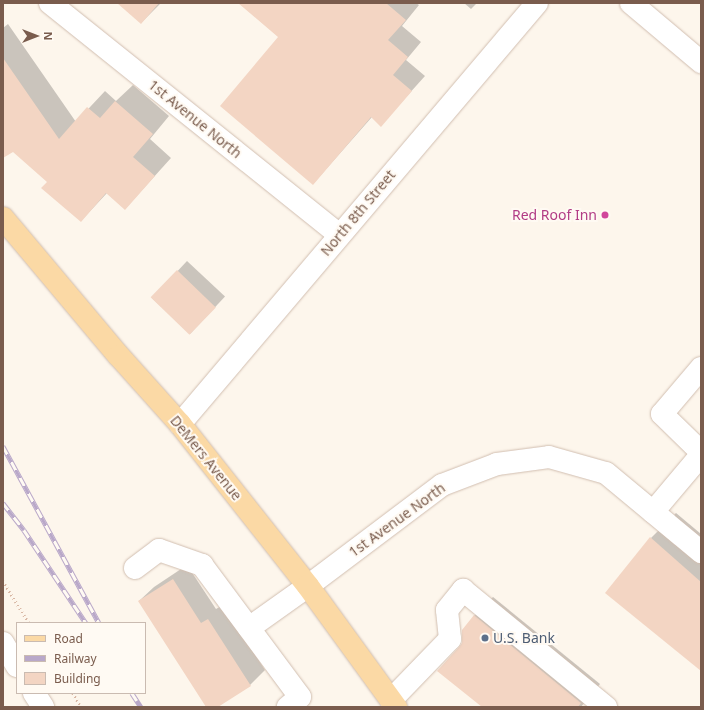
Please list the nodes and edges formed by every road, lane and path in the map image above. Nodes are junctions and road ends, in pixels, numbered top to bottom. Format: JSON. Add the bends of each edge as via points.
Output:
{"nodes":[{"id":1,"x":50,"y":3,"type":"edge"},
{"id":2,"x":537,"y":3,"type":"edge"},
{"id":3,"x":631,"y":3,"type":"edge"},
{"id":4,"x":701,"y":62,"type":"edge"},
{"id":5,"x":3,"y":218,"type":"edge"},
{"id":6,"x":340,"y":235,"type":"junction"},
{"id":7,"x":701,"y":368,"type":"edge"},
{"id":8,"x":180,"y":424,"type":"junction"},
{"id":9,"x":701,"y":452,"type":"edge"},
{"id":10,"x":701,"y":455,"type":"edge"},
{"id":11,"x":653,"y":512,"type":"junction"},
{"id":12,"x":701,"y":552,"type":"edge"},
{"id":13,"x":135,"y":568,"type":"dead end"},
{"id":14,"x":3,"y":581,"type":"edge"},
{"id":15,"x":308,"y":586,"type":"junction"},
{"id":16,"x":28,"y":622,"type":"edge"},
{"id":17,"x":249,"y":628,"type":"junction"},
{"id":18,"x":3,"y":643,"type":"edge"},
{"id":19,"x":16,"y":664,"type":"edge"},
{"id":20,"x":35,"y":694,"type":"edge"},
{"id":21,"x":74,"y":694,"type":"edge"},
{"id":22,"x":394,"y":704,"type":"edge"},
{"id":23,"x":42,"y":707,"type":"edge"},
{"id":24,"x":81,"y":707,"type":"edge"},
{"id":25,"x":288,"y":707,"type":"edge"},
{"id":26,"x":606,"y":707,"type":"edge"}],
"edges":[{"from":1,"to":6,"type":"street","name":"1st Avenue North"},
{"from":2,"to":6,"type":"street","name":"North 8th Street"},
{"from":3,"to":4,"type":"street"},
{"from":5,"to":8,"type":"main road","name":"DeMers Avenue"},
{"from":6,"to":8,"type":"street","name":"North 8th Street"},
{"from":7,"to":9,"type":"street","via":[[662,414]]},
{"from":8,"to":15,"type":"main road","name":"DeMers Avenue"},
{"from":10,"to":11,"type":"street"},
{"from":11,"to":12,"type":"street","name":"1st Avenue North"},
{"from":11,"to":15,"type":"street","name":"1st Avenue North","via":[[606,473],[549,457],[497,464],[442,485]]},
{"from":13,"to":17,"type":"street","via":[[159,550],[202,565]]},
{"from":14,"to":16,"type":"path"},
{"from":15,"to":17,"type":"street","name":"1st Avenue North"},
{"from":15,"to":22,"type":"main road","name":"DeMers Avenue"},
{"from":17,"to":25,"type":"street","via":[[300,697]]},
{"from":18,"to":19,"type":"street"},
{"from":20,"to":23,"type":"street"},
{"from":21,"to":24,"type":"path"},
{"from":22,"to":26,"type":"street","via":[[450,639],[447,610],[462,590]]}]}
